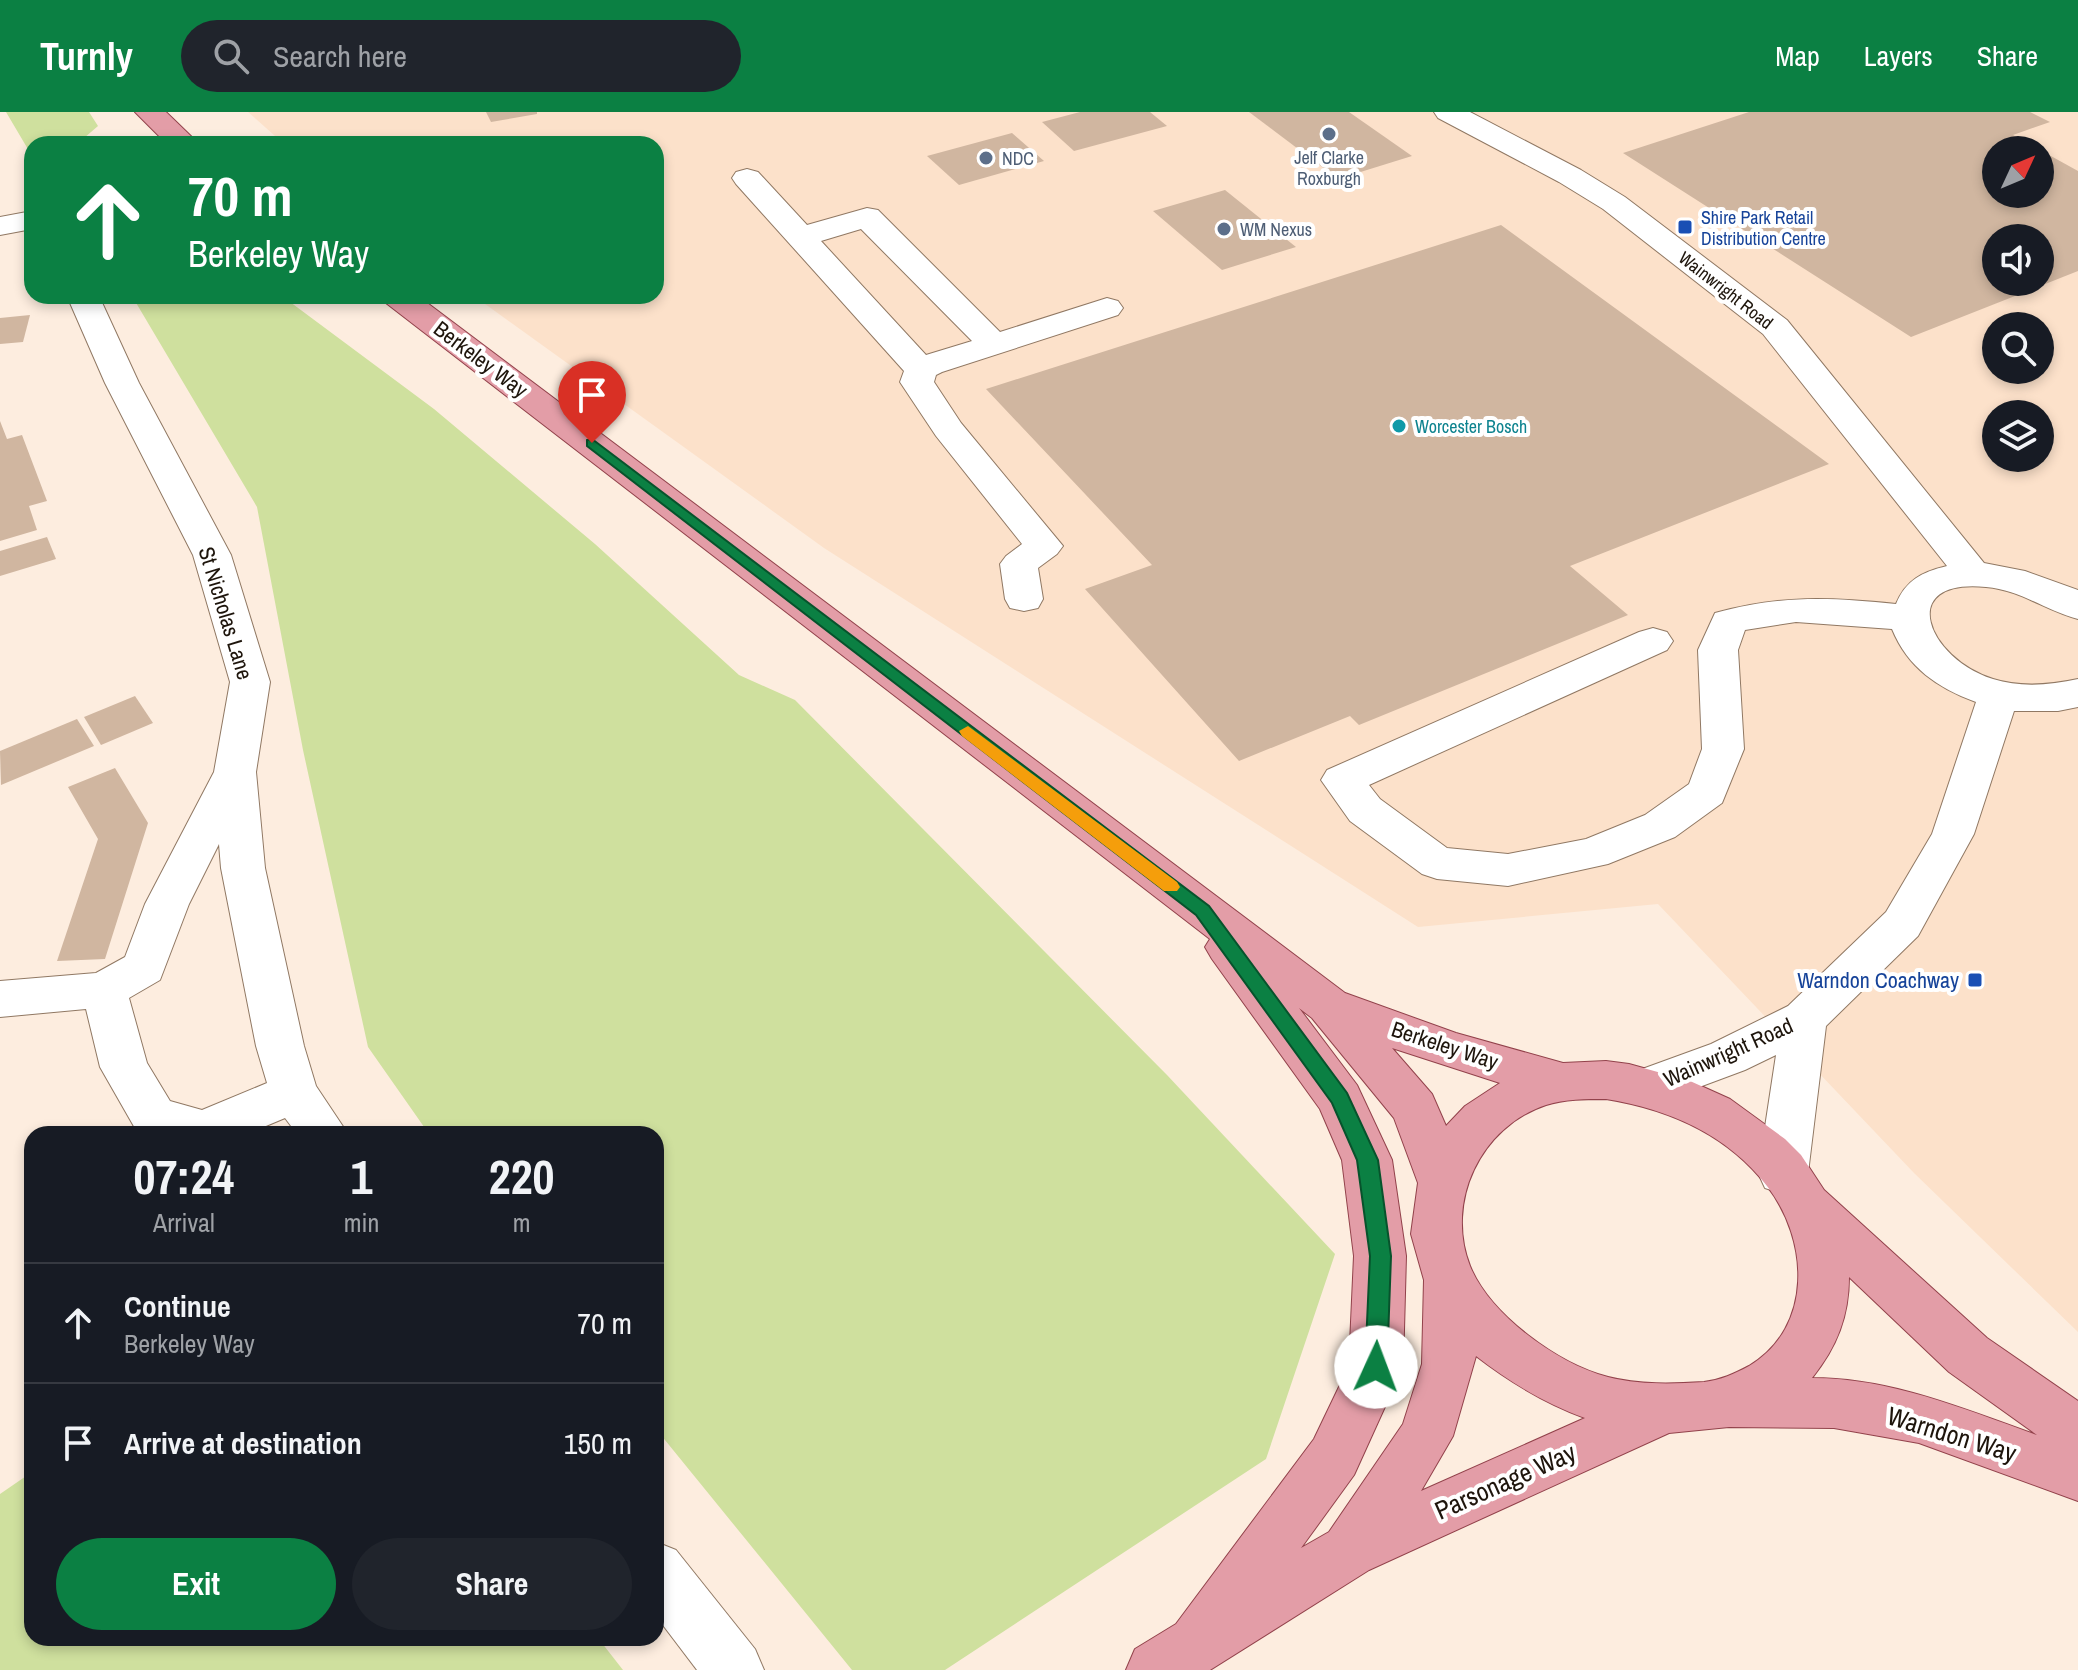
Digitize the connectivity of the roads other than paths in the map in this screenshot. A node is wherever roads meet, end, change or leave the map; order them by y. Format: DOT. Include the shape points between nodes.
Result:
graph roads {
  1 [pos="149,112"];
  2 [pos="1448,112"];
  3 [pos="175,136"];
  4 [pos="747,178"];
  5 [pos="800,237"];
  6 [pos="87,304"];
  7 [pos="407,304"];
  8 [pos="1107,308"];
  9 [pos="995,345"];
  10 [pos="921,370"];
  11 [pos="1973,574"];
  12 [pos="1024,599"];
  13 [pos="2078,607"];
  14 [pos="1909,618"];
  15 [pos="1653,641"];
  16 [pos="2078,693"];
  17 [pos="1999,694"];
  18 [pos="235,772"];
  19 [pos="1202,911"];
  20 [pos="104,990"];
  21 [pos="0,999"];
  22 [pos="1328,1005"];
  23 [pos="1804,1019"];
  24 [pos="1563,1082"];
  25 [pos="1651,1086"];
  26 [pos="294,1093"];
  27 [pos="156,1125"];
  28 [pos="216,1126"];
  29 [pos="318,1126"];
  30 [pos="1442,1180"];
  31 [pos="1794,1188"];
  32 [pos="1450,1279"];
  33 [pos="1728,1403"];
  34 [pos="1660,1411"];
  35 [pos="2078,1432"];
  36 [pos="2078,1475"];
  37 [pos="1349,1551"];
  38 [pos="664,1580"];
  39 [pos="1176,1658"];
  40 [pos="734,1670"];
  1 -- 3 [label="main road"];
  2 -- 11 [label="street, Wainwright Road" via="1614,203 1775,327"];
  4 -- 5 [label="street"];
  5 -- 9 [label="street" via="867,217"];
  5 -- 10 [label="street"];
  6 -- 18 [label="street, St Nicholas Lane" via="212,555 250,682"];
  7 -- 19 [label="main road, Berkeley Way"];
  8 -- 9 [label="street"];
  9 -- 10 [label="street"];
  10 -- 12 [label="street" via="917,382 948,429 1044,546 1019,564"];
  11 -- 13 [label="street" via="2035,584"];
  11 -- 14 [label="street" via="1928,586 1915,599"];
  14 -- 15 [label="street" via="1809,608 1729,622 1718,650 1723,749 1707,792 1660,826 1593,853 1508,870 1437,863 1365,810 1342,780"];
  14 -- 17 [label="street" via="1923,651 1943,668"];
  16 -- 17 [label="street" via="2031,700"];
  17 -- 23 [label="street, Wainwright Road" via="1953,834 1902,924"];
  18 -- 20 [label="street" via="167,904 144,968"];
  18 -- 26 [label="street, St Nicholas Lane" via="243,868"];
  19 -- 22 [label="main road, Berkeley Way"];
  19 -- 39 [label="main road" via="1340,1099 1367,1160 1380,1256 1376,1367 1334,1457"];
  20 -- 21 [label="street"];
  20 -- 27 [label="street" via="124,1067"];
  22 -- 24 [label="main road, Berkeley Way" via="1450,1050"];
  22 -- 30 [label="main road, Berkeley Way" via="1415,1108"];
  23 -- 25 [label="street, Wainwright Road" via="1728,1057"];
  23 -- 31 [label="street, Wainwright Road"];
  24 -- 25 [label="main road"];
  24 -- 30 [label="main road" via="1530,1091 1488,1113 1463,1139"];
  25 -- 31 [label="main road" via="1719,1115 1770,1155"];
  26 -- 28 [label="street"];
  26 -- 29 [label="street, St Nicholas Lane"];
  30 -- 32 [label="main road" via="1436,1233"];
  31 -- 33 [label="main road" via="1826,1262 1819,1321 1785,1371"];
  31 -- 35 [label="main road" via="1968,1355"];
  32 -- 34 [label="main road" via="1483,1329 1533,1371 1594,1400"];
  32 -- 37 [label="main road, Parsonage Way" via="1449,1364 1426,1436"];
  33 -- 34 [label="main road, Warndon Way"];
  33 -- 36 [label="main road, Warndon Way" via="1834,1403 1919,1418"];
  34 -- 37 [label="main road, Parsonage Way"];
  37 -- 39 [label="main road, Parsonage Way"];
  38 -- 40 [label="street"];
}
